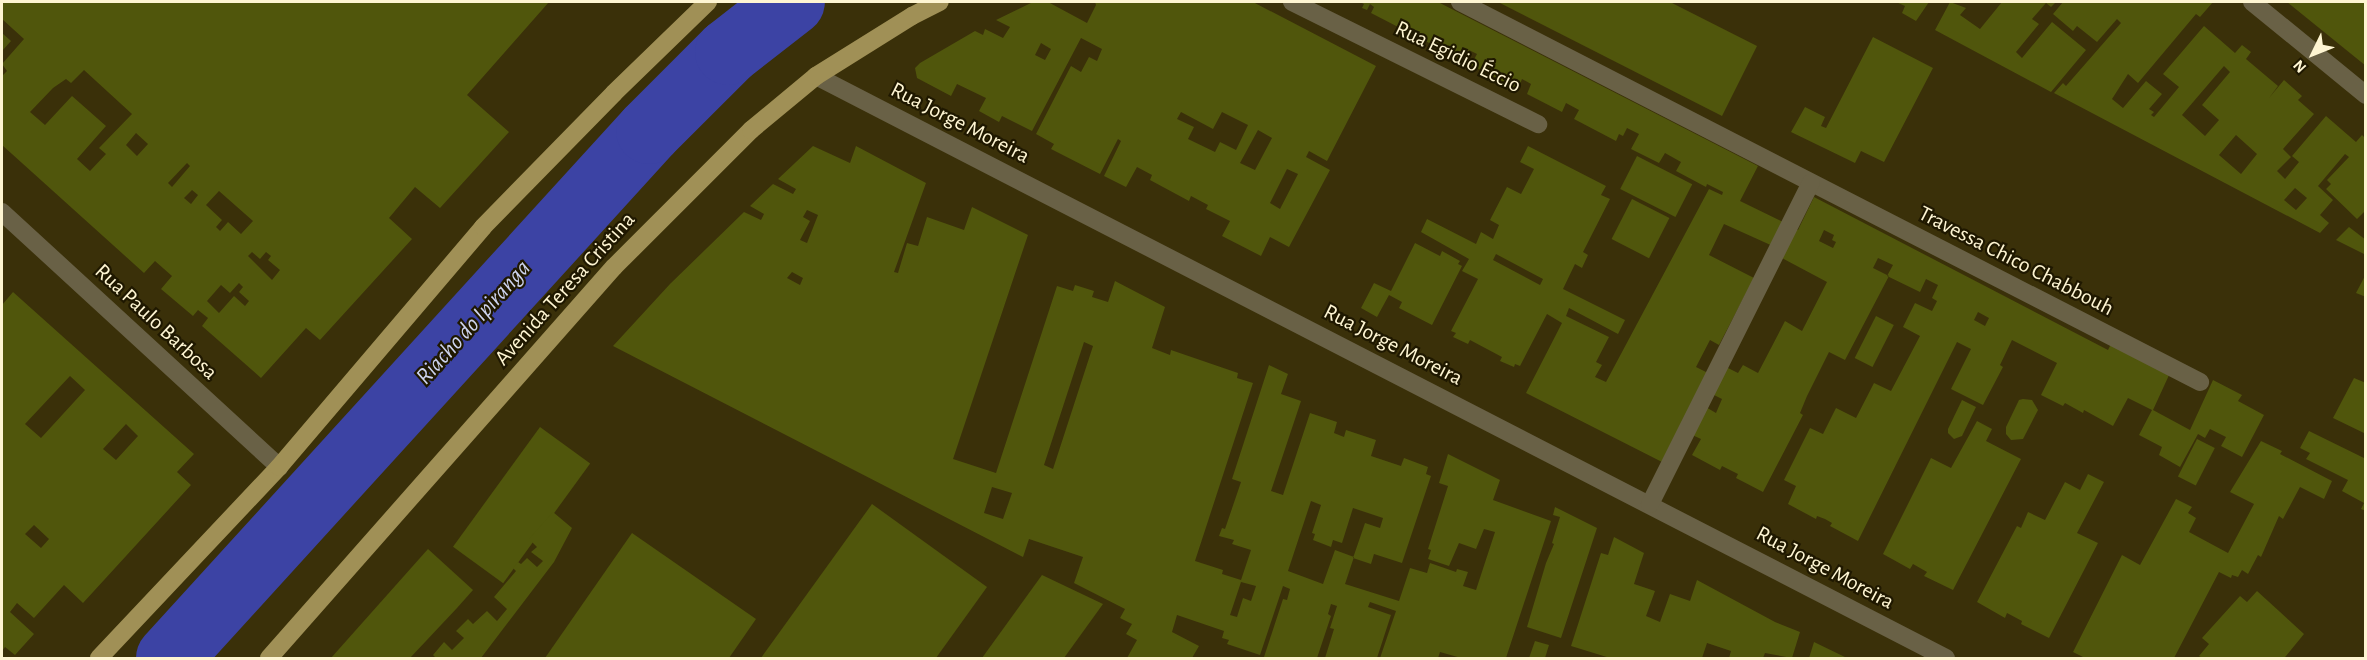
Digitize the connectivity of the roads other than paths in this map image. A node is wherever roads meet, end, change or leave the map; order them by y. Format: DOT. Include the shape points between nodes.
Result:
graph roads {
  1 [pos="708,2"];
  2 [pos="940,2"];
  3 [pos="1292,2"];
  4 [pos="1460,2"];
  5 [pos="2252,2"];
  6 [pos="816,76"];
  7 [pos="2366,95"];
  8 [pos="1538,124"];
  9 [pos="1811,183"];
  10 [pos="2,212"];
  11 [pos="2200,382"];
  12 [pos="279,466"];
  13 [pos="1650,504"];
  14 [pos="99,658"];
  15 [pos="269,658"];
  16 [pos="1946,658"];
  1 -- 12 [label="main road" via="483,227"];
  2 -- 6 [label="main road, Avenida Teresa Cristina"];
  3 -- 8 [label="street, Rua Egidio Éccio"];
  4 -- 9 [label="street, Travessa Chico Chabbouh"];
  5 -- 7 [label="street"];
  6 -- 13 [label="street, Rua Jorge Moreira"];
  6 -- 15 [label="main road, Avenida Teresa Cristina" via="751,130 614,267"];
  9 -- 11 [label="street, Travessa Chico Chabbouh"];
  9 -- 13 [label="street"];
  10 -- 12 [label="street, Rua Paulo Barbosa"];
  12 -- 14 [label="main road"];
  13 -- 16 [label="street, Rua Jorge Moreira"];
}
